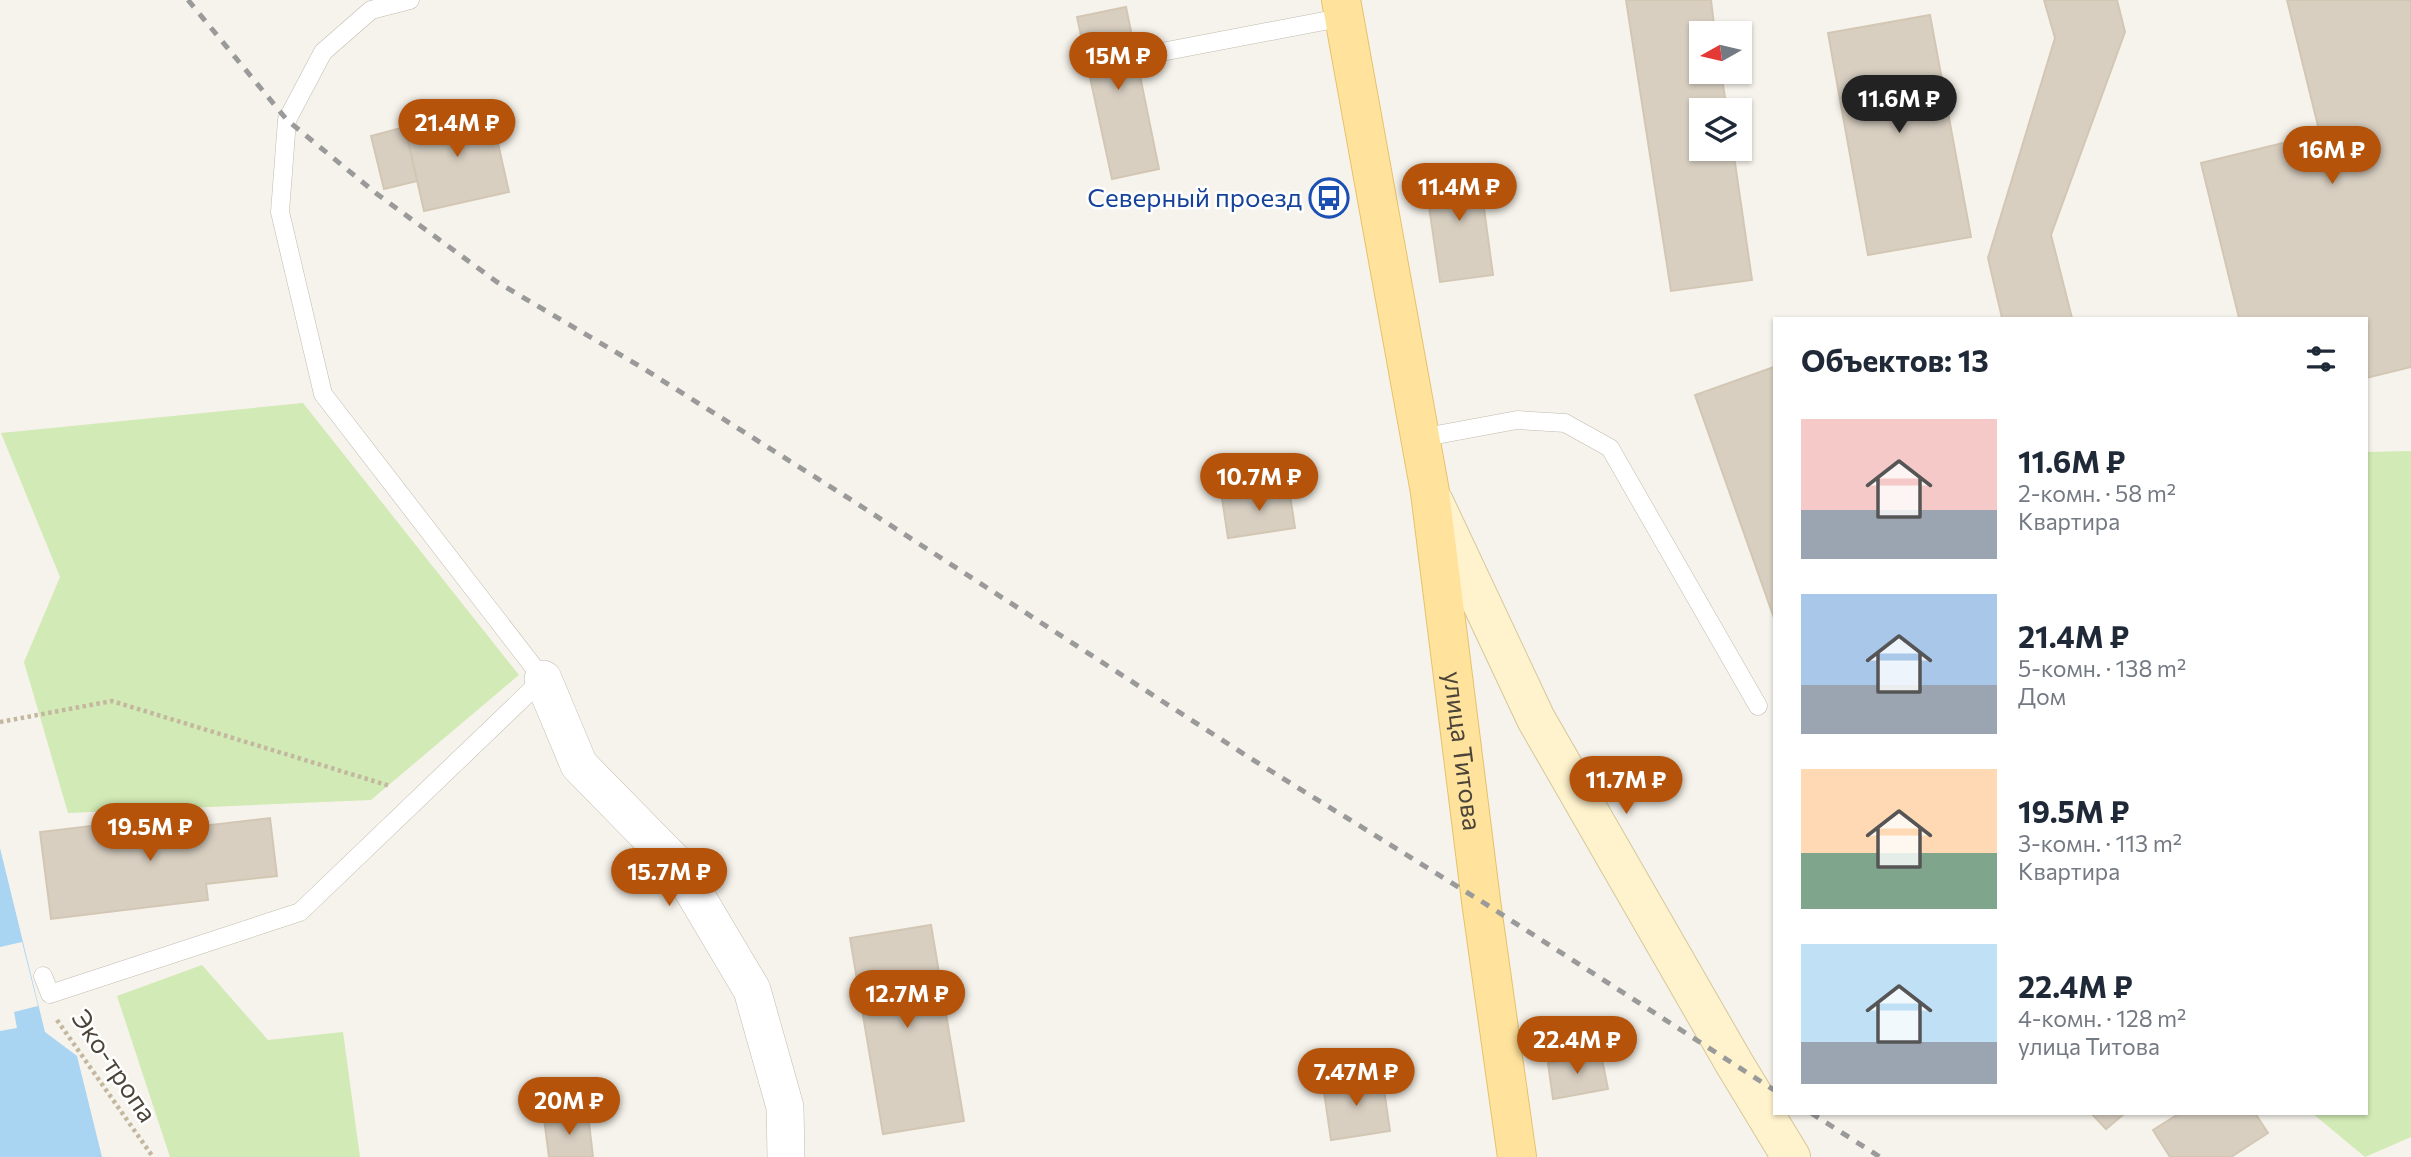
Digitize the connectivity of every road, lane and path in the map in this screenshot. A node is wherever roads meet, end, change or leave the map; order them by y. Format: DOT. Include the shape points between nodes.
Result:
graph roads {
  1 [pos="410,0"];
  2 [pos="1343,8"];
  3 [pos="1146,55"];
  4 [pos="1420,438"];
  5 [pos="1430,492"];
  6 [pos="543,680"];
  7 [pos="1758,706"];
  8 [pos="0,722"];
  9 [pos="421,796"];
  10 [pos="43,976"];
  11 [pos="50,994"];
  12 [pos="153,1157"];
  13 [pos="786,1157"];
  14 [pos="1517,1157"];
  15 [pos="1791,1157"];
  1 -- 6 [label="lane" via="371,10 323,52 287,120 280,212 323,394"];
  2 -- 3 [label="lane"];
  2 -- 4 [label="main road, улица Титова"];
  4 -- 5 [label="main road, улица Титова"];
  4 -- 7 [label="lane" via="1517,420 1565,423 1610,448"];
  5 -- 14 [label="main road, улица Титова"];
  5 -- 15 [label="street" via="1536,719"];
  6 -- 9 [label="lane"];
  6 -- 13 [label="street" via="579,765 679,867 752,990 785,1107"];
  8 -- 9 [label="path" via="112,701"];
  9 -- 11 [label="lane" via="300,912"];
  10 -- 11 [label="lane"];
  11 -- 12 [label="path, Эко-тропа" via="58,1022"];
}
